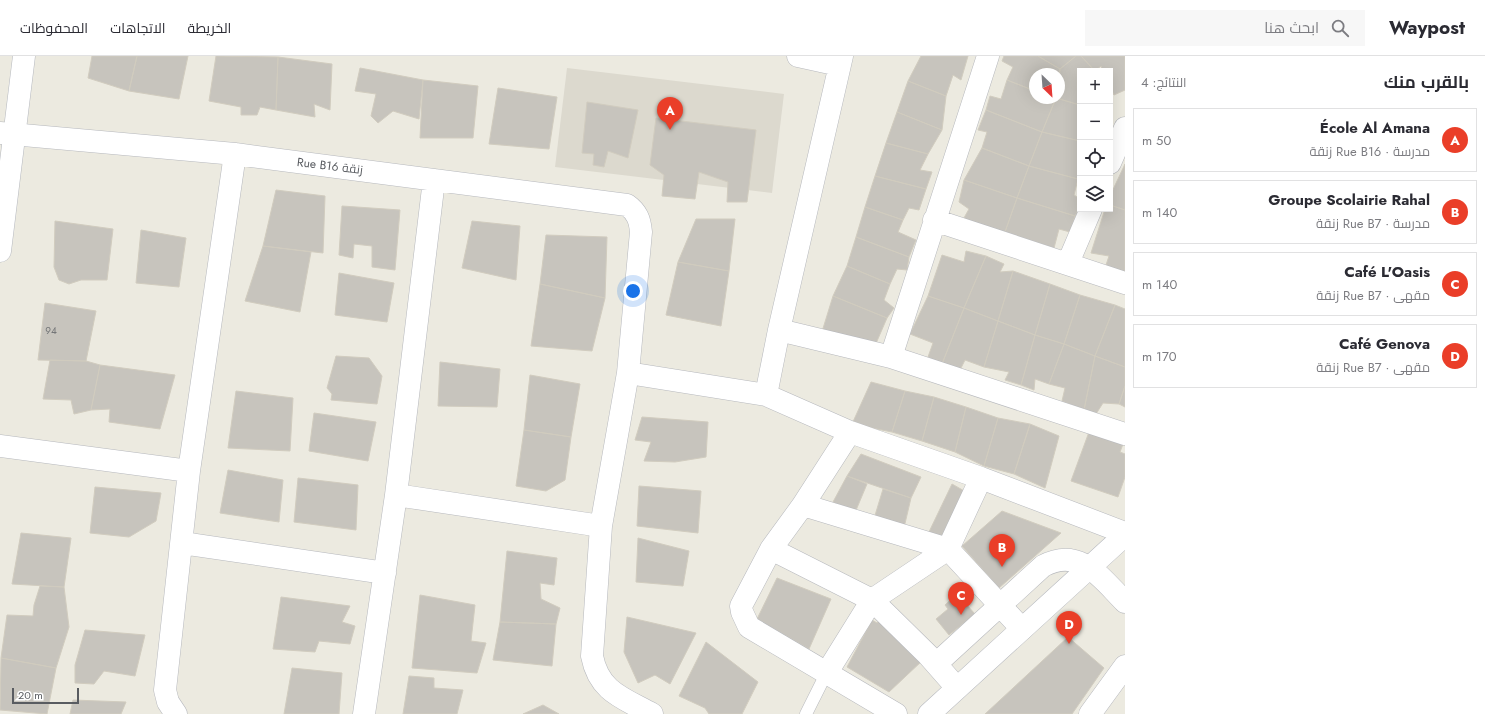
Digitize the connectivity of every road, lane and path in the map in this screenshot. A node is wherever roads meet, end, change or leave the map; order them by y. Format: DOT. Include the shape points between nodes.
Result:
graph roads {
  1 [pos="24,56"];
  2 [pos="798,56"];
  3 [pos="988,56"];
  4 [pos="841,60"];
  5 [pos="1125,128"];
  6 [pos="8,134"];
  7 [pos="235,154"];
  8 [pos="1113,157"];
  9 [pos="434,180"];
  10 [pos="1090,212"];
  11 [pos="934,220"];
  12 [pos="0,251"];
  13 [pos="1068,263"];
  14 [pos="1125,283"];
  15 [pos="779,330"];
  16 [pos="891,357"];
  17 [pos="628,373"];
  18 [pos="766,395"];
  19 [pos="850,432"];
  20 [pos="1125,434"];
  21 [pos="0,446"];
  22 [pos="189,471"];
  23 [pos="981,478"];
  24 [pos="396,495"];
  25 [pos="804,505"];
  26 [pos="601,526"];
  27 [pos="1125,534"];
  28 [pos="182,543"];
  29 [pos="771,549"];
  30 [pos="948,549"];
  31 [pos="1090,566"];
  32 [pos="385,573"];
  33 [pos="872,600"];
  34 [pos="1125,602"];
  35 [pos="1000,604"];
  36 [pos="1022,629"];
  37 [pos="936,664"];
  38 [pos="1125,666"];
  39 [pos="826,674"];
  40 [pos="957,688"];
  41 [pos="176,714"];
  42 [pos="364,714"];
  43 [pos="652,714"];
  44 [pos="806,714"];
  45 [pos="896,714"];
  46 [pos="928,714"];
  47 [pos="1090,714"];
  1 -- 6 [label="street"];
  2 -- 4 [label="street"];
  3 -- 11 [label="street"];
  4 -- 15 [label="street"];
  5 -- 8 [label="street"];
  6 -- 7 [label="street, Rue B16 زنقة"];
  6 -- 12 [label="street"];
  7 -- 9 [label="street, Rue B16 زنقة"];
  7 -- 22 [label="street"];
  9 -- 17 [label="street, Rue B16 زنقة" via="627,205 635,210 641,232"];
  9 -- 24 [label="street"];
  10 -- 13 [label="street"];
  11 -- 13 [label="street"];
  11 -- 16 [label="street"];
  13 -- 14 [label="street"];
  15 -- 16 [label="street"];
  15 -- 18 [label="street"];
  16 -- 20 [label="street"];
  17 -- 18 [label="street"];
  17 -- 26 [label="street, Rue B16 زنقة"];
  18 -- 19 [label="street"];
  19 -- 23 [label="street"];
  19 -- 25 [label="street"];
  21 -- 22 [label="street"];
  22 -- 28 [label="street"];
  23 -- 27 [label="street"];
  23 -- 30 [label="street"];
  24 -- 26 [label="street"];
  24 -- 32 [label="street"];
  25 -- 29 [label="street"];
  25 -- 30 [label="street"];
  26 -- 43 [label="street, Rue B16 زنقة" via="592,656 595,670 600,681 611,691"];
  27 -- 31 [label="street"];
  28 -- 32 [label="street"];
  28 -- 41 [label="street" via="165,690 168,702"];
  29 -- 33 [label="street"];
  29 -- 39 [label="street" via="741,606 745,620 749,628"];
  30 -- 33 [label="street"];
  30 -- 35 [label="street"];
  31 -- 34 [label="street"];
  31 -- 35 [label="street" via="1068,559 1052,561"];
  31 -- 36 [label="street"];
  32 -- 42 [label="street"];
  33 -- 37 [label="street"];
  33 -- 39 [label="street"];
  35 -- 36 [label="street"];
  35 -- 37 [label="street"];
  36 -- 40 [label="street"];
  37 -- 40 [label="street"];
  38 -- 47 [label="street"];
  39 -- 44 [label="lane"];
  39 -- 45 [label="street"];
  40 -- 46 [label="street"];
}
